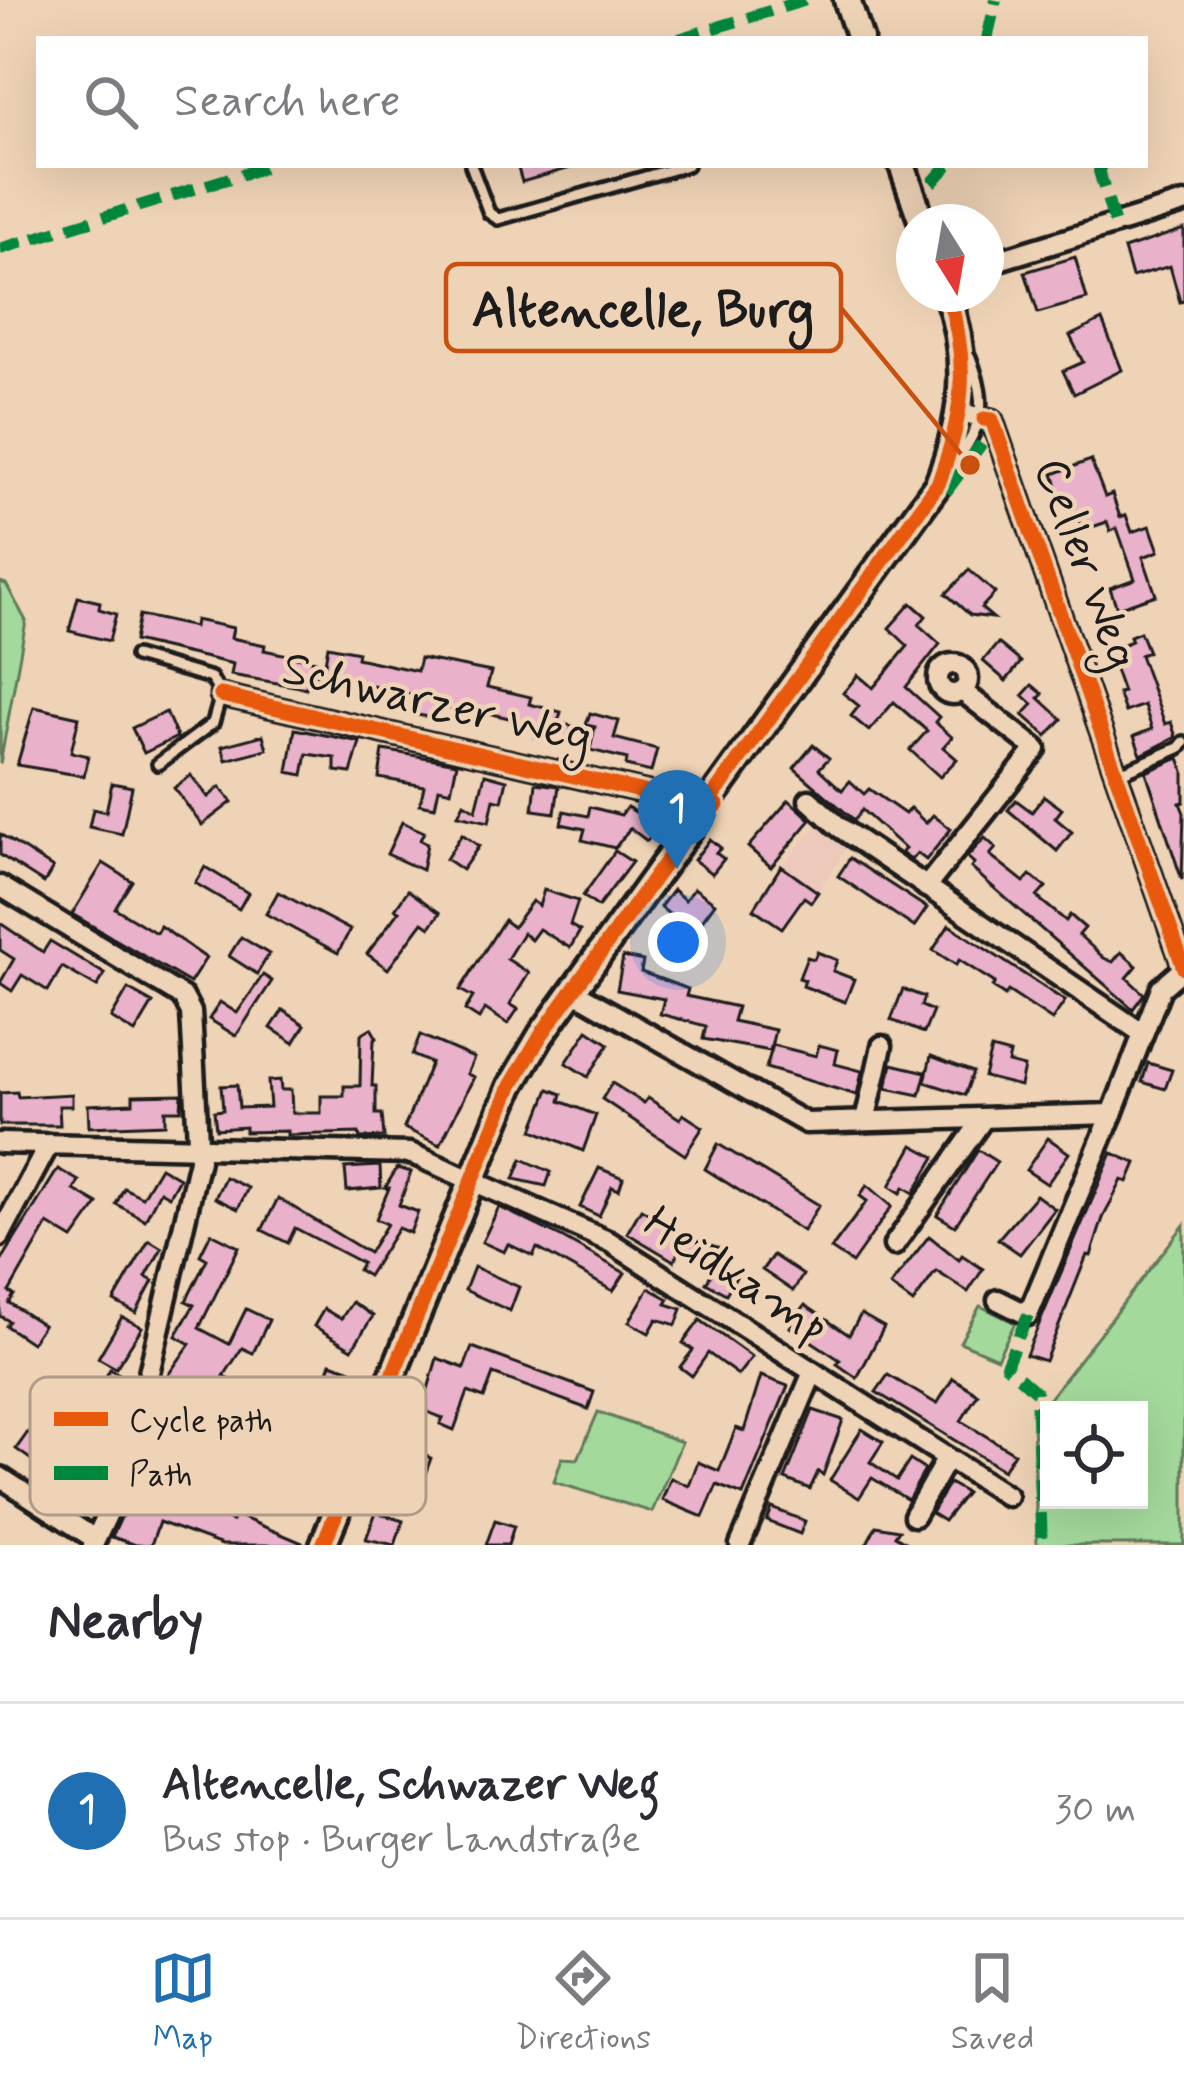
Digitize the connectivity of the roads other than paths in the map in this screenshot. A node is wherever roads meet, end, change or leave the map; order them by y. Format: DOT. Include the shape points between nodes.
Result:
graph roads {
  1 [pos="847,0"];
  2 [pos="859,36"];
  3 [pos="472,168"];
  4 [pos="903,168"];
  5 [pos="658,169"];
  6 [pos="1184,203"];
  7 [pos="916,204"];
  8 [pos="1004,258"];
  9 [pos="954,312"];
  10 [pos="971,415"];
  11 [pos="135,656"];
  12 [pos="962,691"];
  13 [pos="221,695"];
  14 [pos="1184,742"];
  15 [pos="158,764"];
  16 [pos="1118,774"];
  17 [pos="809,800"];
  18 [pos="705,806"];
  19 [pos="0,886"];
  20 [pos="926,887"];
  21 [pos="1184,968"];
  22 [pos="573,991"];
  23 [pos="1142,1033"];
  24 [pos="882,1046"];
  25 [pos="1112,1114"];
  26 [pos="982,1119"];
  27 [pos="865,1120"];
  28 [pos="0,1143"];
  29 [pos="50,1144"];
  30 [pos="198,1148"];
  31 [pos="473,1179"];
  32 [pos="0,1236"];
  33 [pos="894,1244"];
  34 [pos="998,1300"];
  35 [pos="813,1372"];
  36 [pos="148,1377"];
  37 [pos="392,1377"];
  38 [pos="947,1458"];
  39 [pos="0,1477"];
  40 [pos="1007,1496"];
  41 [pos="30,1498"];
  42 [pos="55,1515"];
  43 [pos="335,1515"];
  44 [pos="914,1516"];
  45 [pos="94,1542"];
  46 [pos="323,1545"];
  47 [pos="740,1545"];
  1 -- 2 [label="street"];
  3 -- 5 [label="lane" via="498,219"];
  4 -- 7 [label="street"];
  6 -- 8 [label="street"];
  9 -- 10 [label="street"];
  10 -- 16 [label="street, Celler Weg" via="992,421"];
  10 -- 18 [label="street" via="938,484"];
  11 -- 13 [label="lane" via="211,678"];
  12 -- 20 [label="street" via="1036,749"];
  13 -- 15 [label="lane" via="213,723"];
  13 -- 18 [label="street, Schwarzer Weg"];
  14 -- 16 [label="lane"];
  16 -- 21 [label="street, Celler Weg"];
  17 -- 20 [label="street"];
  18 -- 22 [label="street"];
  19 -- 30 [label="street" via="183,997"];
  20 -- 23 [label="street"];
  21 -- 23 [label="street" via="1161,988"];
  22 -- 27 [label="street" via="806,1123"];
  22 -- 31 [label="street" via="511,1086"];
  23 -- 25 [label="street"];
  24 -- 27 [label="street"];
  25 -- 26 [label="street"];
  25 -- 34 [label="street" via="1028,1315"];
  26 -- 27 [label="street"];
  26 -- 33 [label="street"];
  28 -- 29 [label="street, Heidkamp"];
  29 -- 30 [label="street, Heidkamp"];
  29 -- 32 [label="street"];
  30 -- 31 [label="street, Heidkamp" via="410,1153"];
  30 -- 36 [label="street"];
  31 -- 35 [label="street, Heidkamp" via="610,1242"];
  31 -- 37 [label="street"];
  35 -- 38 [label="street, Heidkamp"];
  35 -- 47 [label="street"];
  38 -- 40 [label="street, Heidkamp"];
  38 -- 44 [label="street"];
  39 -- 41 [label="street"];
  42 -- 45 [label="street"];
  43 -- 46 [label="street"];
}
